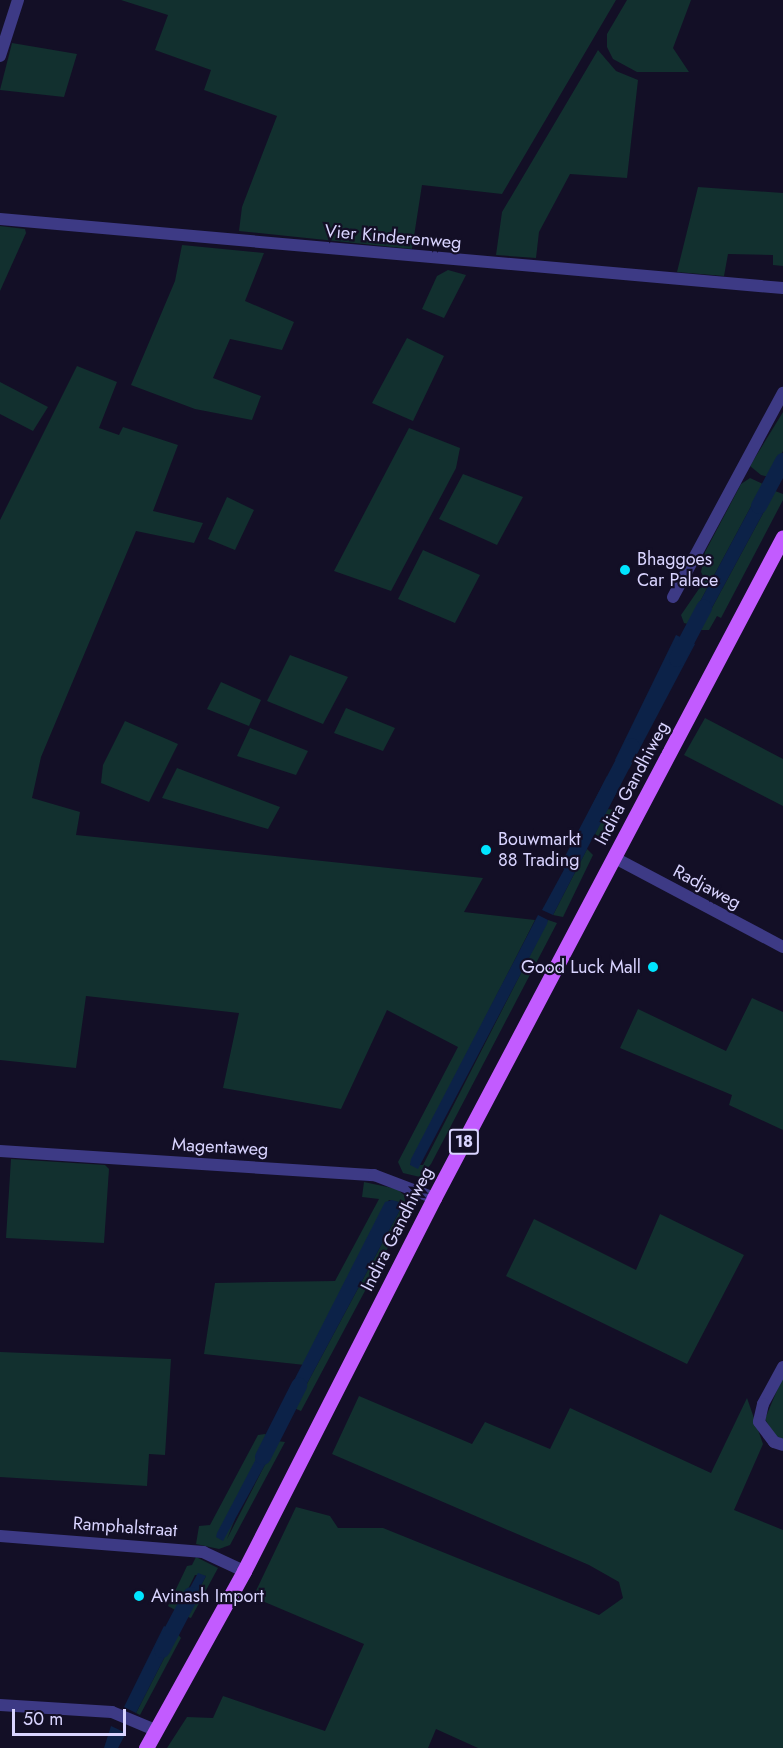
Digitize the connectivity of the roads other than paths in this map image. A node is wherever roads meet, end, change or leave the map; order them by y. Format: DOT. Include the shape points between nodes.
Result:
graph roads {
  1 [pos="18,0"];
  2 [pos="0,56"];
  3 [pos="0,219"];
  4 [pos="783,288"];
  5 [pos="783,393"];
  6 [pos="783,537"];
  7 [pos="673,597"];
  8 [pos="615,858"];
  9 [pos="783,947"];
  10 [pos="0,1151"];
  11 [pos="434,1198"];
  12 [pos="783,1366"];
  13 [pos="783,1445"];
  14 [pos="0,1536"];
  15 [pos="244,1571"];
  16 [pos="0,1705"];
  17 [pos="155,1730"];
  18 [pos="146,1748"];
  1 -- 2 [label="street"];
  3 -- 4 [label="street, Vier Kinderenweg"];
  5 -- 7 [label="street"];
  6 -- 8 [label="main road, Indira Gandhiweg / 18"];
  8 -- 9 [label="street, Radjaweg"];
  8 -- 11 [label="main road, Indira Gandhiweg / 18"];
  10 -- 11 [label="street, Magentaweg" via="374,1175"];
  11 -- 15 [label="main road, Indira Gandhiweg / 18"];
  12 -- 13 [label="street" via="763,1404 759,1422 774,1442"];
  14 -- 15 [label="street, Ramphalstraat" via="203,1552"];
  15 -- 17 [label="main road, Indira Gandhiweg / 18"];
  16 -- 17 [label="street" via="112,1712"];
  17 -- 18 [label="main road, Indira Gandhiweg / 18"];
}
